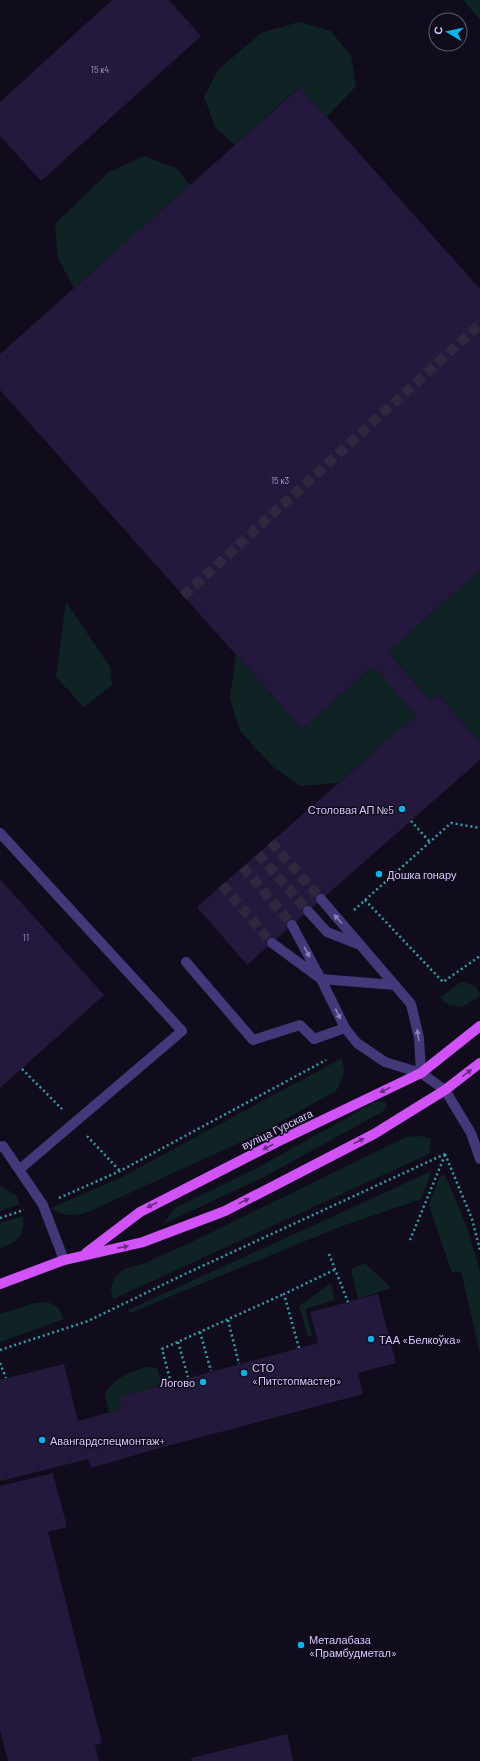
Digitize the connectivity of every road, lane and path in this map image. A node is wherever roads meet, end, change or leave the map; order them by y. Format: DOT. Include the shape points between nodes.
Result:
graph roads {
  1 [pos="411,821"];
  2 [pos="480,828"];
  3 [pos="0,833"];
  4 [pos="430,842"];
  5 [pos="321,899"];
  6 [pos="365,900"];
  7 [pos="308,911"];
  8 [pos="341,922"];
  9 [pos="292,925"];
  10 [pos="272,943"];
  11 [pos="360,944"];
  12 [pos="480,956"];
  13 [pos="186,962"];
  14 [pos="321,979"];
  15 [pos="395,984"];
  16 [pos="480,1026"];
  17 [pos="345,1028"];
  18 [pos="326,1060"];
  19 [pos="480,1063"];
  20 [pos="421,1073"];
  21 [pos="444,1090"];
  22 [pos="1,1144"];
  23 [pos="445,1154"];
  24 [pos="480,1159"];
  25 [pos="20,1169"];
  26 [pos="43,1205"];
  27 [pos="0,1218"];
  28 [pos="410,1240"];
  29 [pos="480,1250"];
  30 [pos="84,1254"];
  31 [pos="329,1254"];
  32 [pos="64,1260"];
  33 [pos="336,1269"];
  34 [pos="0,1284"];
  35 [pos="284,1294"];
  36 [pos="348,1302"];
  37 [pos="228,1320"];
  38 [pos="200,1332"];
  39 [pos="178,1342"];
  40 [pos="299,1348"];
  41 [pos="0,1350"];
  42 [pos="0,1363"];
  43 [pos="239,1364"];
  44 [pos="211,1371"];
  45 [pos="188,1377"];
  46 [pos="6,1378"];
  47 [pos="171,1383"];
  1 -- 4 [label="path"];
  2 -- 4 [label="path" via="451,823"];
  3 -- 25 [label="street" via="182,1031"];
  4 -- 6 [label="path"];
  8 -- 5 [label="street, one-way"];
  6 -- 8 [label="path"];
  6 -- 12 [label="path" via="443,982"];
  7 -- 11 [label="street" via="327,932"];
  8 -- 11 [label="street"];
  9 -- 14 [label="street, one-way"];
  10 -- 14 [label="street"];
  11 -- 15 [label="street"];
  13 -- 17 [label="street" via="253,1040 300,1025 314,1039"];
  14 -- 15 [label="street"];
  14 -- 17 [label="street, one-way"];
  20 -- 15 [label="street, one-way" via="420,1038 411,1004"];
  16 -- 20 [label="main road, вуліца Гурскага"];
  17 -- 20 [label="street" via="357,1042 385,1062"];
  18 -- 26 [label="path" via="120,1171"];
  21 -- 19 [label="main road, вуліца Гурскага, one-way"];
  20 -- 21 [label="street"];
  20 -- 30 [label="main road, вуліца Гурскага, one-way" via="277,1142 140,1212"];
  21 -- 24 [label="street" via="471,1133"];
  30 -- 21 [label="main road, вуліца Гурскага, one-way" via="143,1242 225,1210 374,1134"];
  22 -- 25 [label="street"];
  23 -- 28 [label="path"];
  23 -- 29 [label="path" via="472,1219"];
  23 -- 41 [label="path" via="88,1321"];
  25 -- 26 [label="street"];
  26 -- 27 [label="path"];
  26 -- 32 [label="street"];
  30 -- 32 [label="main road, вуліца Гурскага"];
  31 -- 33 [label="path"];
  32 -- 34 [label="main road, вуліца Гурскага"];
  33 -- 35 [label="path"];
  33 -- 36 [label="path"];
  35 -- 37 [label="path"];
  35 -- 40 [label="path"];
  37 -- 38 [label="path"];
  37 -- 43 [label="path"];
  38 -- 39 [label="path"];
  38 -- 44 [label="path"];
  39 -- 45 [label="path"];
  39 -- 47 [label="path" via="162,1349"];
  42 -- 46 [label="path"];
}
